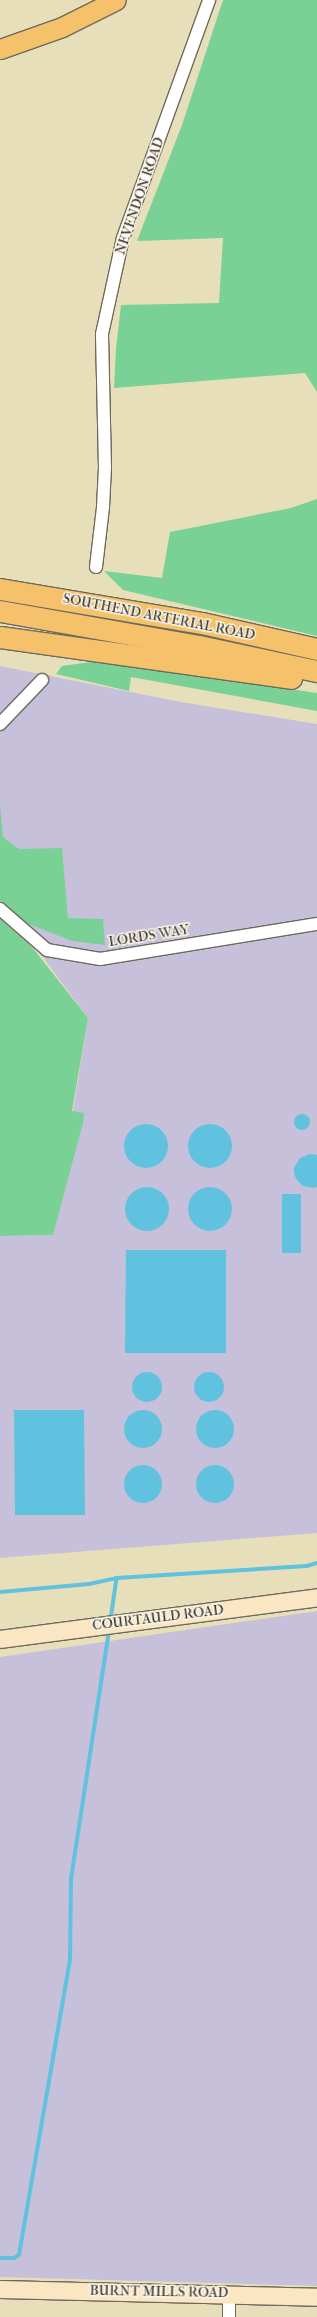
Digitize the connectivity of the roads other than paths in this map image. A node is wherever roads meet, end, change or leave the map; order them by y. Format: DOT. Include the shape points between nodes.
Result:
graph roads {
  1 [pos="116,0"];
  2 [pos="209,0"];
  3 [pos="0,50"];
  4 [pos="96,566"];
  5 [pos="0,574"];
  6 [pos="0,589"];
  7 [pos="0,611"];
  8 [pos="202,623"];
  9 [pos="0,638"];
  10 [pos="317,649"];
  11 [pos="317,671"];
  12 [pos="42,680"];
  13 [pos="317,682"];
  14 [pos="0,724"];
  15 [pos="0,909"];
  16 [pos="317,924"];
  17 [pos="317,1597"];
  18 [pos="0,1639"];
  19 [pos="0,2289"];
  20 [pos="229,2294"];
  21 [pos="317,2297"];
  22 [pos="229,2317"];
  1 -- 3 [label="main road" via="62,27"];
  2 -- 4 [label="street, NEVENDON ROAD" via="123,238 102,334 105,467"];
  5 -- 8 [label="highway" via="56,585"];
  6 -- 8 [label="highway, SOUTHEND ARTERIAL ROAD"];
  7 -- 11 [label="highway, SOUTHEND ARTERIAL ROAD" via="199,646"];
  8 -- 10 [label="highway, SOUTHEND ARTERIAL ROAD"];
  9 -- 13 [label="highway"];
  12 -- 14 [label="street"];
  15 -- 16 [label="street, LORDS WAY" via="47,950 100,959"];
  17 -- 18 [label="street, COURTAULD ROAD"];
  19 -- 20 [label="street, BURNT MILLS ROAD"];
  20 -- 21 [label="street, BURNT MILLS ROAD"];
  20 -- 22 [label="street"];
}
